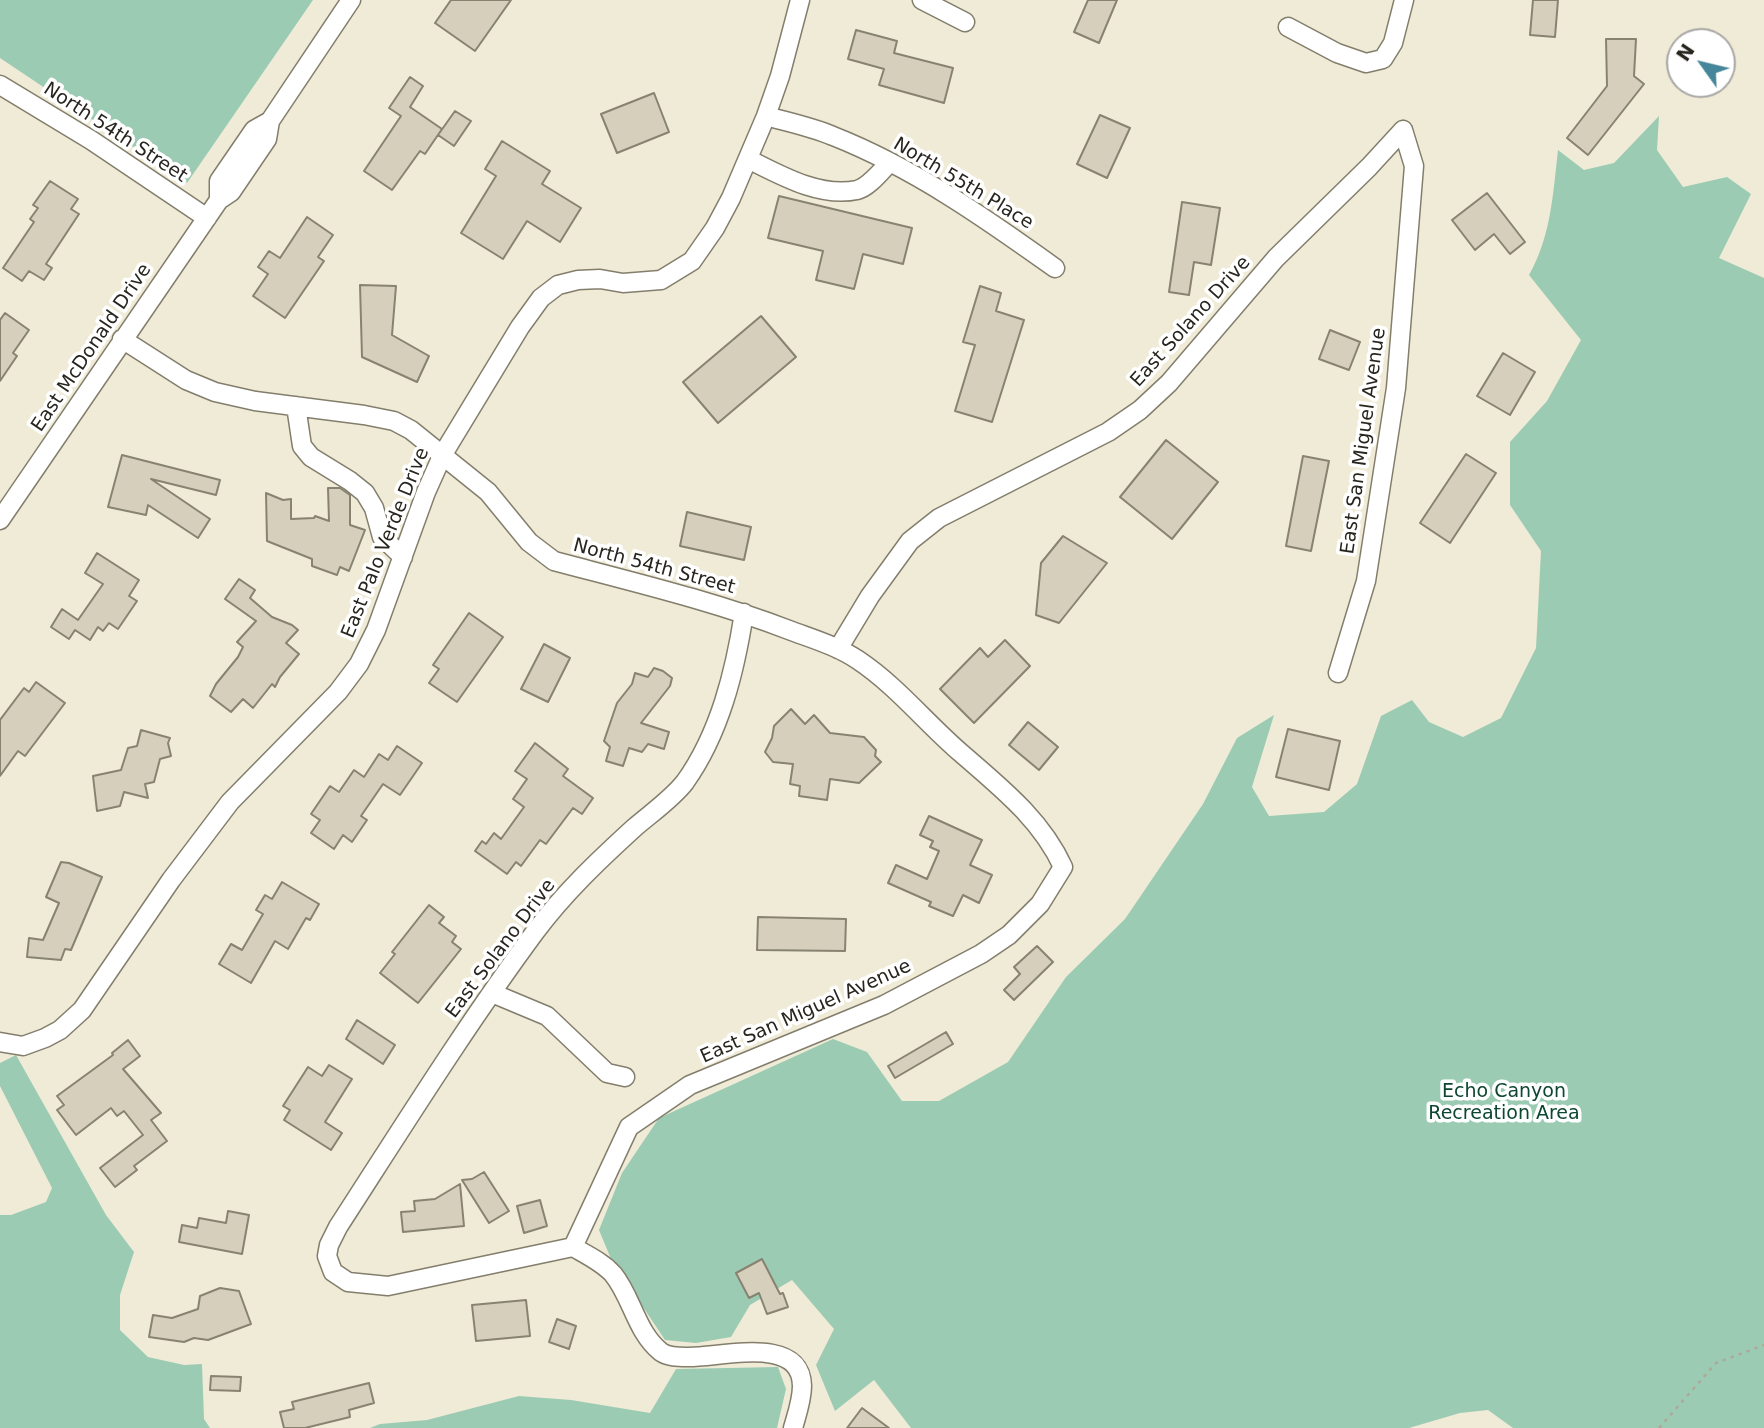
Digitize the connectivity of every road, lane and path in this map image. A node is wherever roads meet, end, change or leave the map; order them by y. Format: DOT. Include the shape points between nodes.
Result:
graph roads {
  1 [pos="351,0"];
  2 [pos="800,0"];
  3 [pos="922,0"];
  4 [pos="1404,0"];
  5 [pos="965,22"];
  6 [pos="1288,27"];
  7 [pos="0,85"];
  8 [pos="766,116"];
  9 [pos="1403,130"];
  10 [pos="748,159"];
  11 [pos="890,162"];
  12 [pos="207,218"];
  13 [pos="1055,268"];
  14 [pos="122,339"];
  15 [pos="296,406"];
  16 [pos="443,454"];
  17 [pos="0,520"];
  18 [pos="403,557"];
  19 [pos="744,613"];
  20 [pos="838,649"];
  21 [pos="1338,673"];
  22 [pos="1063,867"];
  23 [pos="492,993"];
  24 [pos="5,1044"];
  25 [pos="625,1077"];
  26 [pos="573,1247"];
  27 [pos="1764,1345"];
  28 [pos="793,1428"];
  29 [pos="1659,1428"];
  1 -- 12 [label="street, East McDonald Drive" via="270,121 254,131 219,181 219,200"];
  2 -- 8 [label="street, East Palo Verde Drive"];
  3 -- 5 [label="street"];
  4 -- 6 [label="street" via="1393,43 1383,59 1366,63"];
  7 -- 12 [label="street, North 54th Street"];
  8 -- 10 [label="street, East Palo Verde Drive"];
  8 -- 11 [label="street, North 55th Place" via="832,135"];
  9 -- 20 [label="street, East Solano Drive" via="1276,258 1169,383 1140,410 1108,432 939,518 910,541"];
  9 -- 21 [label="street, East San Miguel Avenue" via="1414,166 1396,388 1366,581"];
  10 -- 11 [label="street" via="822,190 858,190"];
  10 -- 16 [label="street, East Palo Verde Drive" via="715,228 692,261 661,280 578,280 558,285 541,298"];
  11 -- 13 [label="street, North 55th Place" via="976,212"];
  12 -- 14 [label="street, East McDonald Drive"];
  14 -- 15 [label="street, North 54th Street" via="186,380 215,392"];
  14 -- 17 [label="street, East McDonald Drive"];
  15 -- 16 [label="street, North 54th Street" via="394,421"];
  15 -- 18 [label="street" via="302,446 365,493 382,537"];
  16 -- 18 [label="street, East Palo Verde Drive"];
  16 -- 19 [label="street, North 54th Street" via="488,492 529,542 554,561"];
  18 -- 24 [label="street, East Palo Verde Drive" via="359,664 338,692 230,802 82,1010 45,1038 23,1046"];
  19 -- 20 [label="street, North 54th Street"];
  19 -- 23 [label="street, East Solano Drive" via="726,696 704,752 683,784 587,871"];
  20 -- 22 [label="street, North 54th Street" via="890,685 1019,804 1053,845"];
  22 -- 26 [label="street, East San Miguel Avenue" via="1040,904 1009,935 981,954 884,1005 690,1085 629,1126"];
  23 -- 25 [label="street" via="547,1016 607,1073"];
  23 -- 26 [label="street, East Solano Drive" via="329,1245 327,1256 333,1272 348,1282 388,1286"];
  26 -- 28 [label="street" via="614,1275 642,1329 666,1354 695,1357 772,1352 791,1359 802,1384"];
  27 -- 29 [label="path" via="1716,1363"];
}
